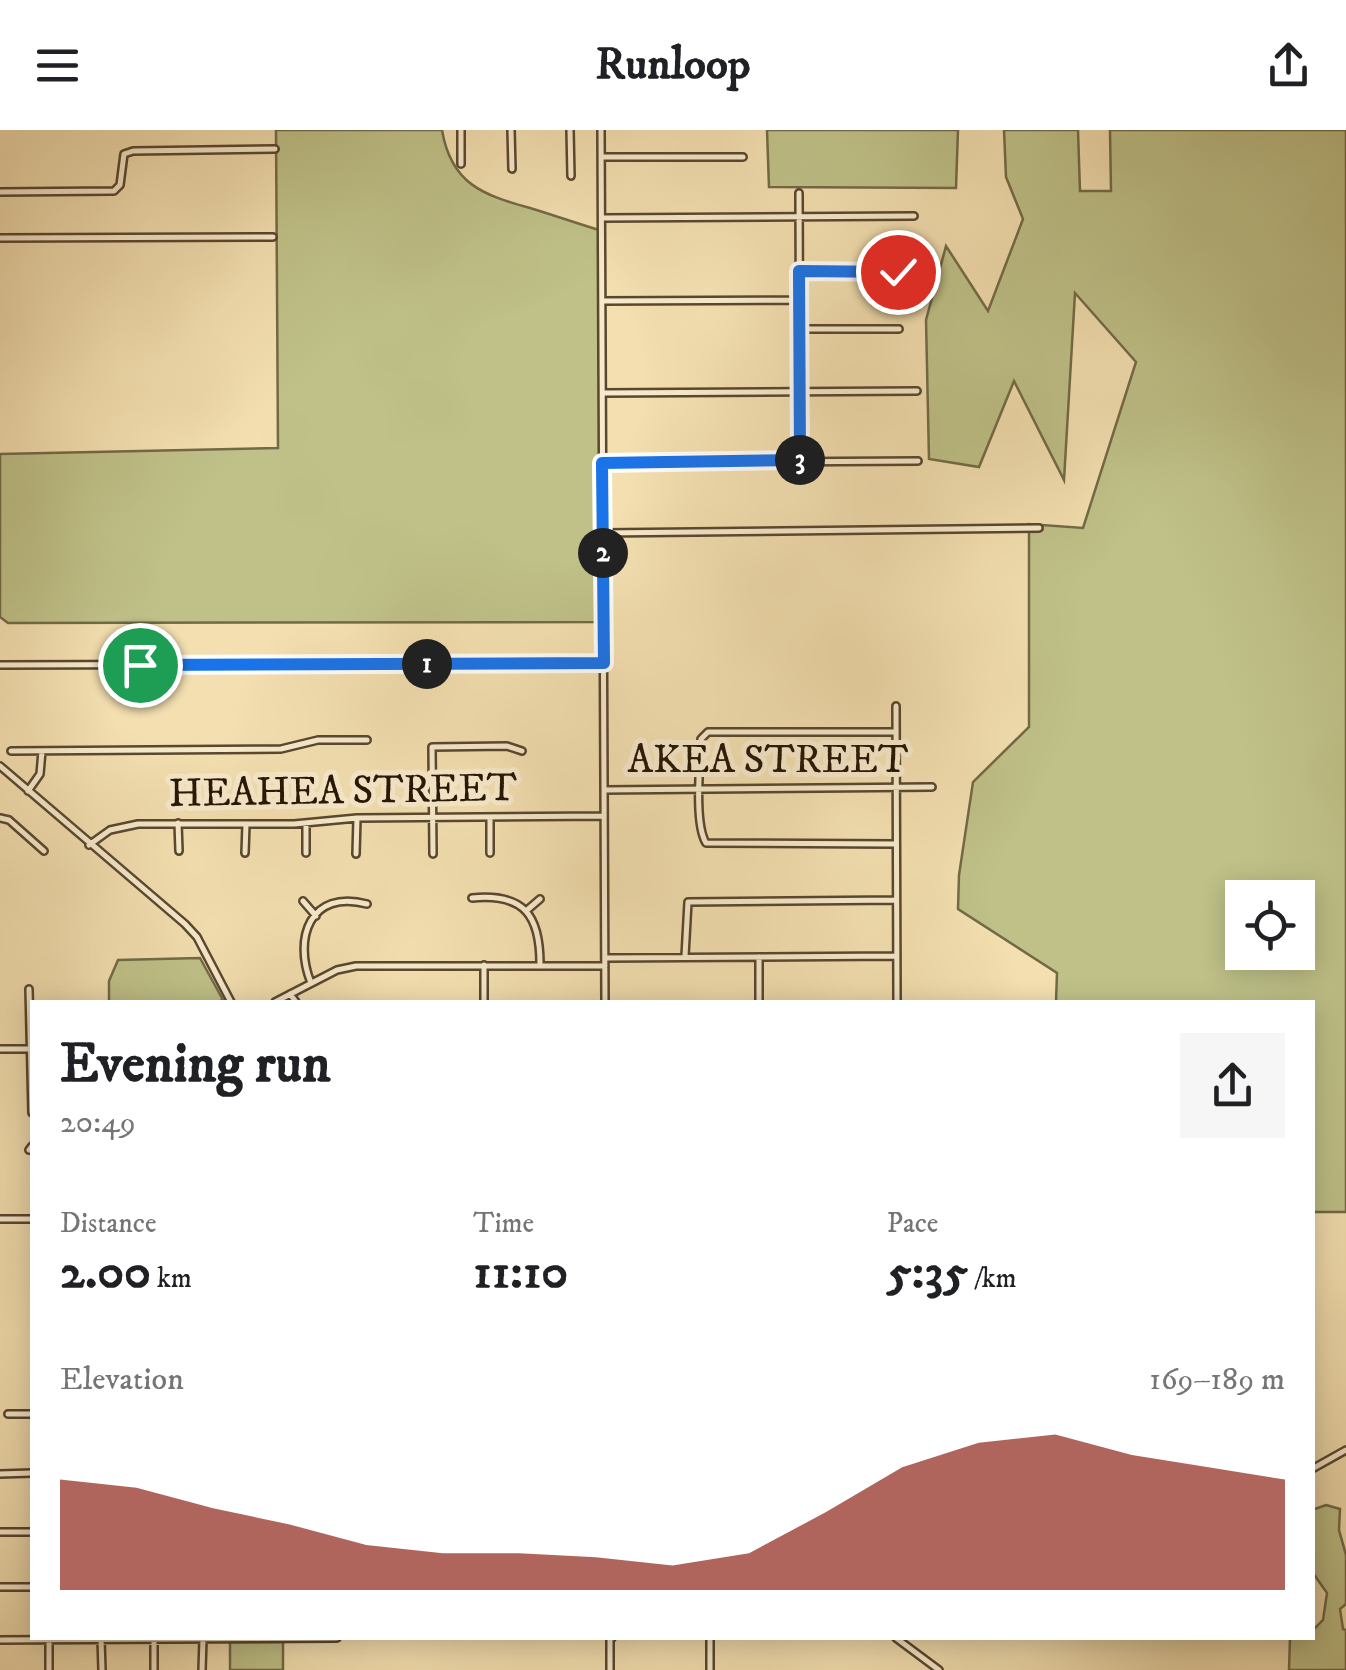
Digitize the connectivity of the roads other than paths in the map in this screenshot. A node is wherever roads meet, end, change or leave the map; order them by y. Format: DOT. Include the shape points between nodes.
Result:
graph roads {
  1 [pos="461,130"];
  2 [pos="512,130"];
  3 [pos="570,130"];
  4 [pos="601,130"];
  5 [pos="275,149"];
  6 [pos="743,157"];
  7 [pos="601,158"];
  8 [pos="461,164"];
  9 [pos="512,169"];
  10 [pos="571,176"];
  11 [pos="0,192"];
  12 [pos="799,193"];
  13 [pos="799,215"];
  14 [pos="914,216"];
  15 [pos="602,218"];
  16 [pos="272,237"];
  17 [pos="0,238"];
  18 [pos="799,271"];
  19 [pos="898,272"];
  20 [pos="799,300"];
  21 [pos="602,302"];
  22 [pos="899,328"];
  23 [pos="800,329"];
  24 [pos="800,390"];
  25 [pos="917,391"];
  26 [pos="603,393"];
  27 [pos="800,460"];
  28 [pos="918,461"];
  29 [pos="602,463"];
  30 [pos="1039,528"];
  31 [pos="603,533"];
  32 [pos="604,663"];
  33 [pos="0,666"];
  34 [pos="896,706"];
  35 [pos="895,732"];
  36 [pos="367,740"];
  37 [pos="42,750"];
  38 [pos="11,751"];
  39 [pos="522,751"];
  40 [pos="0,766"];
  41 [pos="895,788"];
  42 [pos="932,788"];
  43 [pos="700,789"];
  44 [pos="604,790"];
  45 [pos="28,791"];
  46 [pos="490,816"];
  47 [pos="604,816"];
  48 [pos="433,817"];
  49 [pos="0,818"];
  50 [pos="357,818"];
  51 [pos="178,823"];
  52 [pos="306,823"];
  53 [pos="246,824"];
  54 [pos="895,844"];
  55 [pos="90,845"];
  56 [pos="179,851"];
  57 [pos="44,852"];
  58 [pos="245,853"];
  59 [pos="306,853"];
  60 [pos="490,853"];
  61 [pos="356,854"];
  62 [pos="433,854"];
  63 [pos="472,898"];
  64 [pos="540,899"];
  65 [pos="303,900"];
  66 [pos="896,900"];
  67 [pos="366,904"];
  68 [pos="526,911"];
  69 [pos="316,916"];
  70 [pos="896,956"];
  71 [pos="759,957"];
  72 [pos="685,958"];
  73 [pos="605,962"];
  74 [pos="540,964"];
  75 [pos="484,965"];
  76 [pos="310,983"];
  77 [pos="28,989"];
  78 [pos="290,994"];
  79 [pos="231,1000"];
  80 [pos="279,1000"];
  81 [pos="294,1000"];
  82 [pos="484,1000"];
  83 [pos="606,1000"];
  84 [pos="759,1000"];
  85 [pos="897,1000"];
  86 [pos="30,1029"];
  87 [pos="0,1049"];
  88 [pos="30,1049"];
  89 [pos="0,1218"];
  90 [pos="30,1219"];
  91 [pos="8,1414"];
  92 [pos="30,1414"];
  93 [pos="1346,1450"];
  94 [pos="1315,1466"];
  95 [pos="0,1474"];
  96 [pos="30,1474"];
  97 [pos="0,1532"];
  98 [pos="30,1532"];
  99 [pos="0,1587"];
  100 [pos="30,1587"];
  101 [pos="0,1640"];
  102 [pos="49,1640"];
  103 [pos="102,1640"];
  104 [pos="154,1640"];
  105 [pos="203,1640"];
  106 [pos="611,1640"];
  107 [pos="710,1640"];
  108 [pos="899,1640"];
  109 [pos="49,1670"];
  110 [pos="102,1670"];
  111 [pos="154,1670"];
  112 [pos="202,1670"];
  113 [pos="610,1670"];
  114 [pos="710,1670"];
  115 [pos="939,1670"];
  1 -- 8 [label="street"];
  2 -- 9 [label="street"];
  3 -- 10 [label="street"];
  4 -- 7 [label="street"];
  5 -- 11 [label="street" via="133,151 124,154 114,191"];
  6 -- 7 [label="street"];
  7 -- 15 [label="street"];
  12 -- 13 [label="street"];
  13 -- 14 [label="street"];
  13 -- 15 [label="street"];
  13 -- 18 [label="street"];
  15 -- 21 [label="street"];
  16 -- 17 [label="street"];
  18 -- 19 [label="street"];
  18 -- 20 [label="street"];
  20 -- 21 [label="street"];
  20 -- 23 [label="street"];
  21 -- 26 [label="street"];
  22 -- 23 [label="street"];
  23 -- 24 [label="street"];
  24 -- 25 [label="street"];
  24 -- 26 [label="street"];
  24 -- 27 [label="street"];
  26 -- 29 [label="street"];
  27 -- 28 [label="street"];
  27 -- 29 [label="street"];
  29 -- 31 [label="street"];
  30 -- 31 [label="street"];
  31 -- 32 [label="street"];
  32 -- 33 [label="street"];
  32 -- 44 [label="street"];
  34 -- 35 [label="street"];
  35 -- 41 [label="street"];
  35 -- 43 [label="street" via="708,732 701,739"];
  36 -- 37 [label="street" via="318,740 281,749"];
  37 -- 38 [label="street"];
  37 -- 45 [label="street" via="40,774"];
  39 -- 48 [label="street" via="432,747"];
  40 -- 45 [label="street"];
  41 -- 42 [label="street, AKEA STREET"];
  41 -- 43 [label="street, AKEA STREET"];
  41 -- 54 [label="street"];
  43 -- 44 [label="street, AKEA STREET"];
  43 -- 54 [label="street" via="701,830 711,845"];
  44 -- 47 [label="street"];
  45 -- 55 [label="street"];
  46 -- 47 [label="street, HEAHEA STREET"];
  46 -- 48 [label="street, HEAHEA STREET"];
  46 -- 60 [label="street"];
  47 -- 73 [label="street"];
  48 -- 50 [label="street, HEAHEA STREET"];
  48 -- 62 [label="street"];
  49 -- 57 [label="street"];
  50 -- 52 [label="street, HEAHEA STREET"];
  50 -- 61 [label="street"];
  51 -- 53 [label="street, HEAHEA STREET"];
  51 -- 55 [label="street, HEAHEA STREET" via="118,826"];
  51 -- 56 [label="street"];
  52 -- 53 [label="street, HEAHEA STREET"];
  52 -- 59 [label="street"];
  53 -- 58 [label="street"];
  54 -- 66 [label="street"];
  55 -- 79 [label="street" via="197,938"];
  63 -- 68 [label="street" via="505,898"];
  64 -- 68 [label="street"];
  65 -- 69 [label="street"];
  66 -- 70 [label="street"];
  66 -- 72 [label="street" via="688,902"];
  67 -- 69 [label="street" via="339,902"];
  68 -- 74 [label="street" via="539,934"];
  69 -- 76 [label="street" via="302,945"];
  70 -- 71 [label="street"];
  70 -- 85 [label="street"];
  71 -- 72 [label="street"];
  71 -- 84 [label="street"];
  72 -- 73 [label="street"];
  73 -- 74 [label="street"];
  73 -- 83 [label="street"];
  74 -- 75 [label="street"];
  75 -- 76 [label="street" via="356,966"];
  75 -- 82 [label="street"];
  76 -- 78 [label="street"];
  77 -- 86 [label="street"];
  78 -- 80 [label="street"];
  78 -- 81 [label="street"];
  87 -- 88 [label="street"];
  89 -- 90 [label="street"];
  91 -- 92 [label="street"];
  93 -- 94 [label="street"];
  95 -- 96 [label="street"];
  97 -- 98 [label="street"];
  99 -- 100 [label="street"];
  101 -- 102 [label="street"];
  102 -- 109 [label="street"];
  103 -- 110 [label="street"];
  104 -- 111 [label="street"];
  105 -- 112 [label="street"];
  106 -- 113 [label="street"];
  107 -- 114 [label="street"];
  108 -- 115 [label="street"];
}
